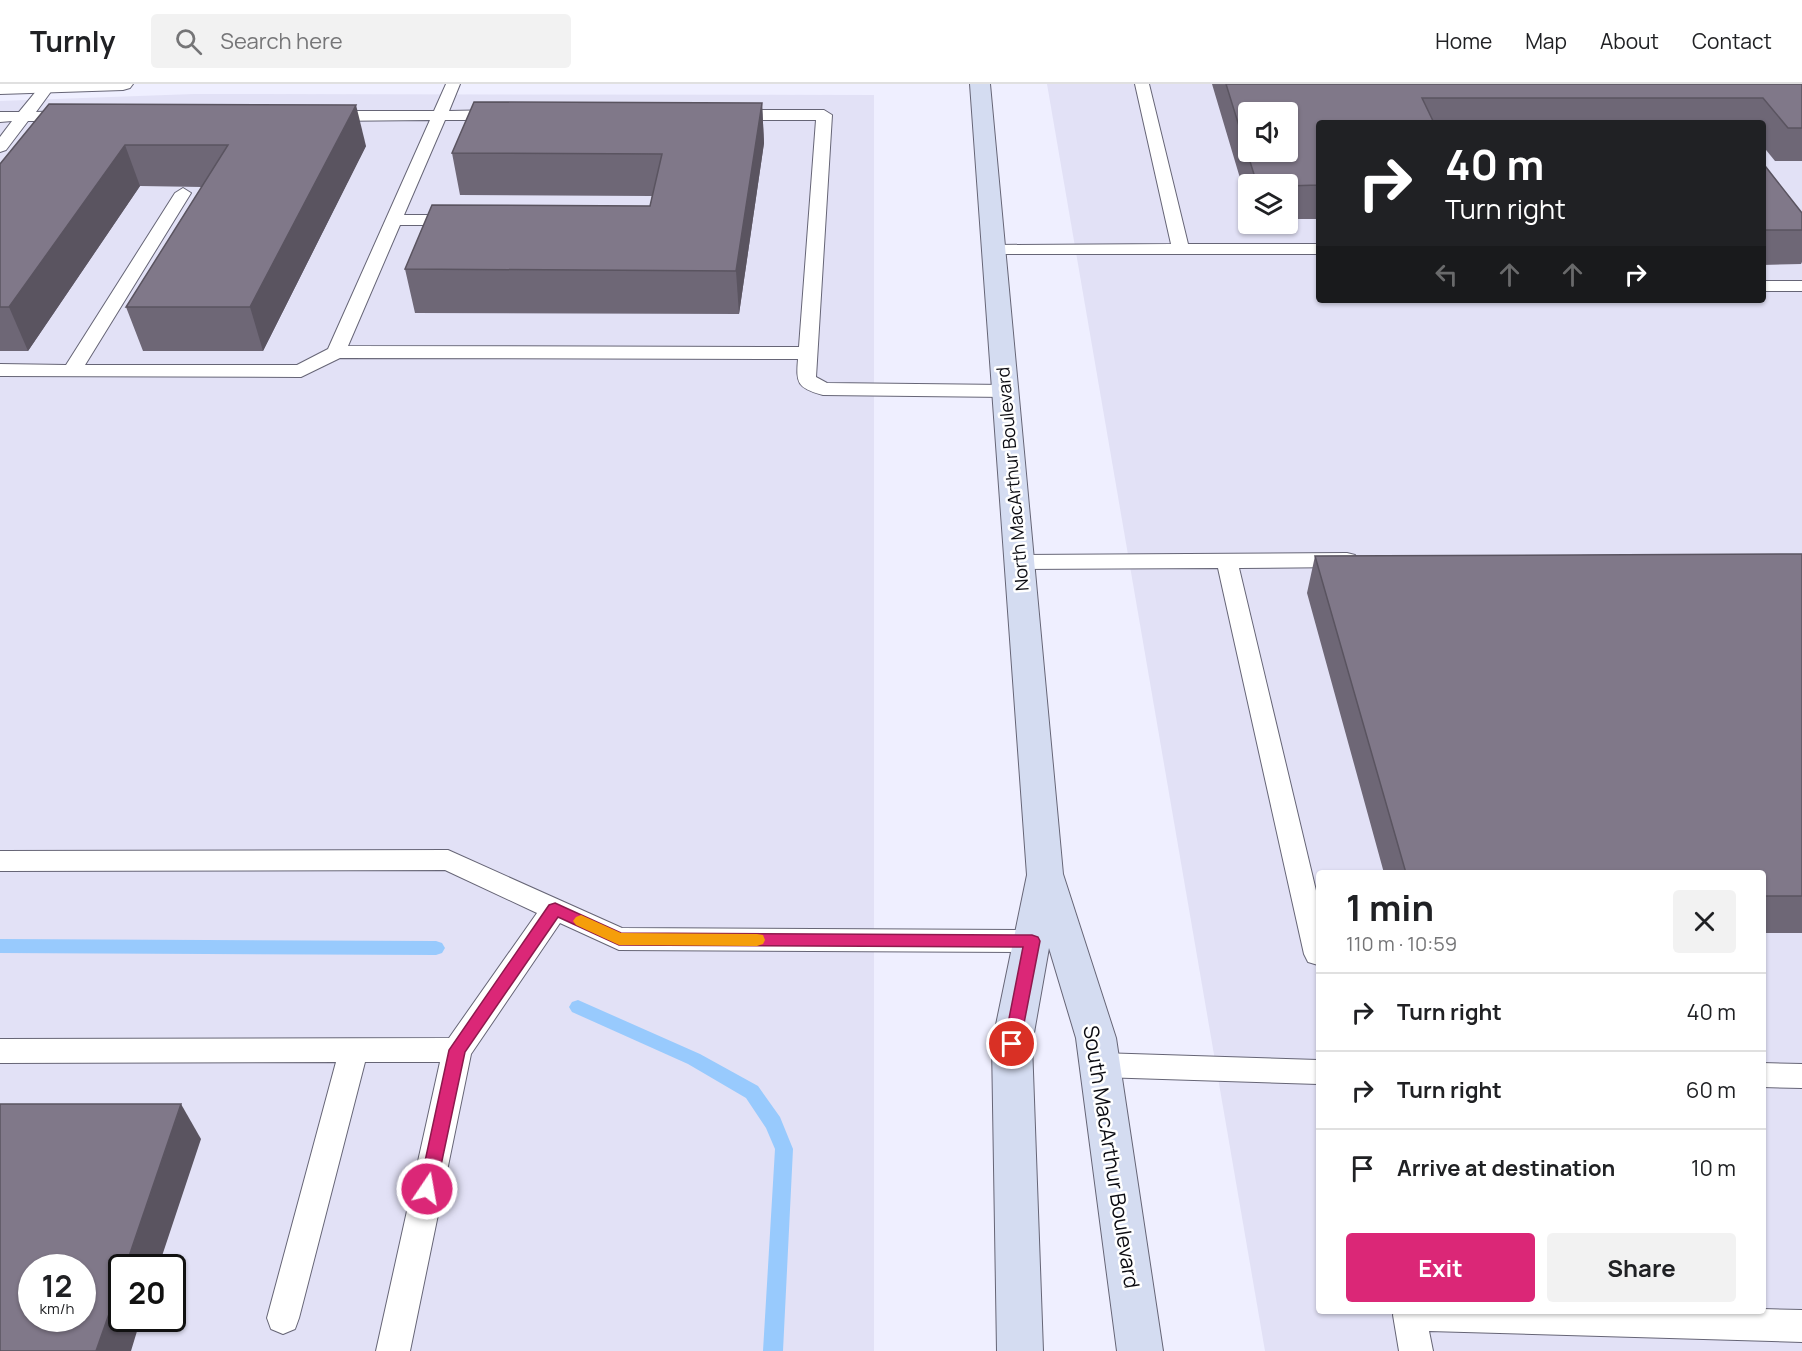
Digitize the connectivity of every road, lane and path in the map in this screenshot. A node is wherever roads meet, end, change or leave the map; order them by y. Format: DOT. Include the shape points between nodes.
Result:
graph roads {
  1 [pos="123,84"];
  2 [pos="453,84"];
  3 [pos="980,84"];
  4 [pos="1142,84"];
  5 [pos="48,86"];
  6 [pos="0,88"];
  7 [pos="521,115"];
  8 [pos="719,115"];
  9 [pos="83,116"];
  10 [pos="309,116"];
  11 [pos="439,116"];
  12 [pos="0,117"];
  13 [pos="24,117"];
  14 [pos="0,147"];
  15 [pos="183,194"];
  16 [pos="393,220"];
  17 [pos="476,220"];
  18 [pos="1181,249"];
  19 [pos="1316,249"];
  20 [pos="994,250"];
  21 [pos="1766,286"];
  22 [pos="1802,286"];
  23 [pos="336,352"];
  24 [pos="807,353"];
  25 [pos="0,370"];
  26 [pos="72,370"];
  27 [pos="1006,391"];
  28 [pos="1371,560"];
  29 [pos="1227,561"];
  30 [pos="1020,562"];
  31 [pos="0,861"];
  32 [pos="1045,874"];
  33 [pos="555,909"];
  34 [pos="1032,941"];
  35 [pos="1316,945"];
  36 [pos="354,1050"];
  37 [pos="457,1050"];
  38 [pos="0,1051"];
  39 [pos="1100,1065"];
  40 [pos="1316,1072"];
  41 [pos="1766,1075"];
  42 [pos="1802,1076"];
  43 [pos="283,1318"];
  44 [pos="1802,1326"];
  45 [pos="393,1351"];
  46 [pos="1020,1351"];
  47 [pos="1140,1351"];
  48 [pos="1416,1351"];
  1 -- 5 [label="street"];
  2 -- 11 [label="lane"];
  3 -- 20 [label="main road, North MacArthur Boulevard"];
  4 -- 18 [label="lane"];
  5 -- 6 [label="street"];
  5 -- 13 [label="lane"];
  7 -- 11 [label="lane"];
  8 -- 24 [label="lane" via="824,115"];
  9 -- 13 [label="lane"];
  10 -- 11 [label="lane"];
  11 -- 16 [label="lane"];
  12 -- 13 [label="lane"];
  13 -- 14 [label="lane"];
  15 -- 26 [label="lane"];
  16 -- 17 [label="lane"];
  16 -- 23 [label="lane"];
  18 -- 19 [label="lane"];
  18 -- 20 [label="lane"];
  20 -- 27 [label="main road, North MacArthur Boulevard"];
  21 -- 22 [label="lane"];
  23 -- 24 [label="lane"];
  23 -- 26 [label="lane" via="301,371"];
  24 -- 27 [label="lane" via="806,380 823,389"];
  25 -- 26 [label="lane"];
  27 -- 30 [label="main road, North MacArthur Boulevard"];
  28 -- 29 [label="lane"];
  29 -- 30 [label="lane"];
  29 -- 35 [label="lane"];
  30 -- 32 [label="main road, North MacArthur Boulevard"];
  31 -- 33 [label="lane" via="448,860"];
  32 -- 34 [label="main road"];
  32 -- 39 [label="main road, South MacArthur Boulevard" via="1096,1038"];
  33 -- 34 [label="lane" via="619,939"];
  33 -- 37 [label="lane"];
  34 -- 46 [label="main road" via="1012,1044"];
  36 -- 37 [label="lane"];
  36 -- 38 [label="lane"];
  36 -- 43 [label="lane"];
  37 -- 45 [label="lane"];
  39 -- 40 [label="lane"];
  39 -- 47 [label="main road, South MacArthur Boulevard"];
  41 -- 42 [label="lane"];
  44 -- 48 [label="lane" via="1409,1315"];
}
